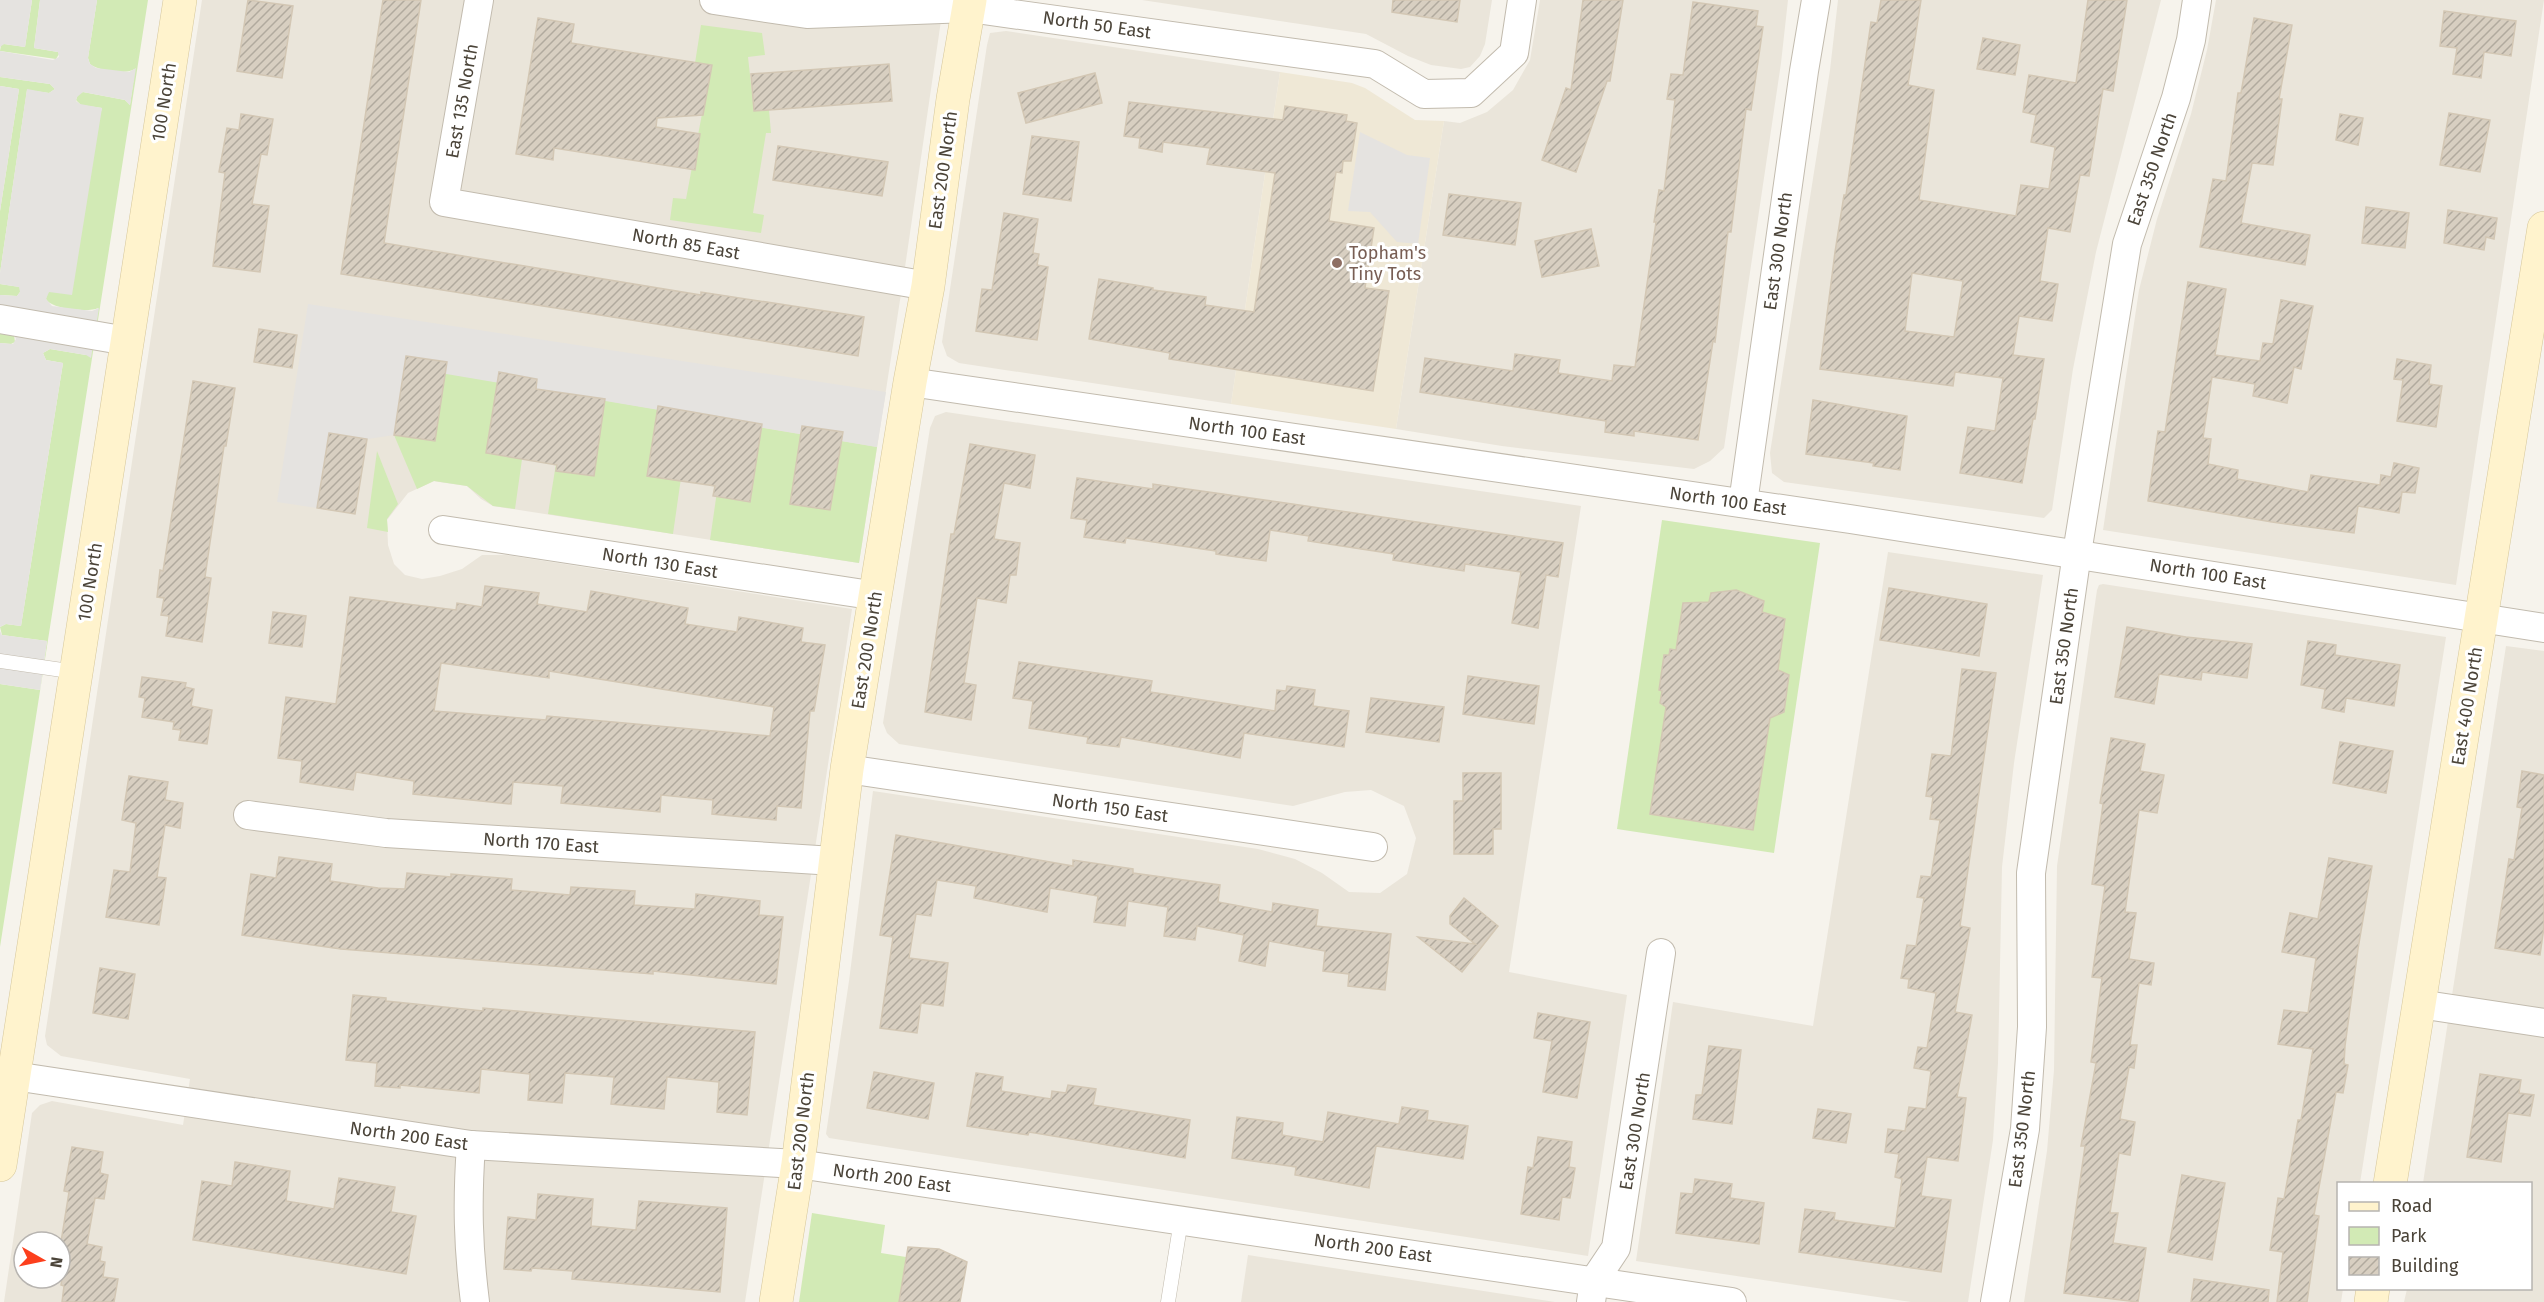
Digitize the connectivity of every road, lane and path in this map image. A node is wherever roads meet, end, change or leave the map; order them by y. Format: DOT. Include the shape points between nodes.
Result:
graph roads {
  1 [pos="180,0"];
  2 [pos="479,0"];
  3 [pos="714,0"];
  4 [pos="1522,0"];
  5 [pos="1816,0"];
  6 [pos="2197,0"];
  7 [pos="970,4"];
  8 [pos="808,7"];
  9 [pos="444,202"];
  10 [pos="2544,228"];
  11 [pos="928,286"];
  12 [pos="0,319"];
  13 [pos="127,341"];
  14 [pos="910,382"];
  15 [pos="1743,503"];
  16 [pos="443,530"];
  17 [pos="2077,553"];
  18 [pos="877,596"];
  19 [pos="2481,619"];
  20 [pos="2544,628"];
  21 [pos="0,661"];
  22 [pos="76,672"];
  23 [pos="847,769"];
  24 [pos="248,815"];
  25 [pos="1373,847"];
  26 [pos="834,861"];
  27 [pos="1661,953"];
  28 [pos="2418,1004"];
  29 [pos="2544,1023"];
  30 [pos="14,1076"];
  31 [pos="3,1119"];
  32 [pos="471,1145"];
  33 [pos="798,1164"];
  34 [pos="0,1165"];
  35 [pos="2390,1182"];
  36 [pos="1181,1220"];
  37 [pos="1592,1292"];
  38 [pos="476,1302"];
  39 [pos="776,1302"];
  40 [pos="1168,1302"];
  41 [pos="1732,1302"];
  42 [pos="1995,1302"];
  1 -- 13 [label="street, 100 North"];
  2 -- 9 [label="street, East 135 North"];
  3 -- 8 [label="street, North 50 East"];
  4 -- 7 [label="street, North 50 East" via="1514,53 1471,93 1424,94 1375,64"];
  5 -- 15 [label="street, East 300 North"];
  6 -- 17 [label="street, East 350 North" via="2176,98 2127,244"];
  7 -- 8 [label="street, North 50 East"];
  7 -- 11 [label="street, East 200 North"];
  9 -- 11 [label="street, North 85 East"];
  10 -- 19 [label="street, East 400 North"];
  11 -- 14 [label="street, East 200 North"];
  12 -- 13 [label="street"];
  13 -- 22 [label="street, 100 North"];
  14 -- 15 [label="street, North 100 East"];
  14 -- 18 [label="street, East 200 North"];
  15 -- 17 [label="street, North 100 East"];
  16 -- 18 [label="street, North 130 East"];
  17 -- 19 [label="street, North 100 East"];
  17 -- 42 [label="street, East 350 North" via="2031,873 2032,1026 2025,1129"];
  18 -- 23 [label="street, East 200 North"];
  19 -- 20 [label="street, North 100 East"];
  19 -- 28 [label="street, East 400 North"];
  21 -- 22 [label="lane"];
  22 -- 30 [label="street, 100 North"];
  23 -- 25 [label="street, North 150 East"];
  23 -- 26 [label="street, East 200 North"];
  24 -- 26 [label="street, North 170 East" via="386,833"];
  26 -- 33 [label="street, East 200 North"];
  27 -- 37 [label="street, East 300 North" via="1616,1248"];
  28 -- 29 [label="street"];
  28 -- 35 [label="street, East 400 North"];
  30 -- 31 [label="street, 100 North"];
  30 -- 32 [label="street, North 200 East"];
  31 -- 34 [label="street, 100 North"];
  32 -- 33 [label="street, North 200 East"];
  32 -- 38 [label="street" via="467,1202"];
  33 -- 36 [label="street, North 200 East"];
  33 -- 39 [label="street, East 200 North"];
  36 -- 37 [label="street, North 200 East"];
  36 -- 40 [label="lane"];
  37 -- 41 [label="street, North 200 East"];
}
